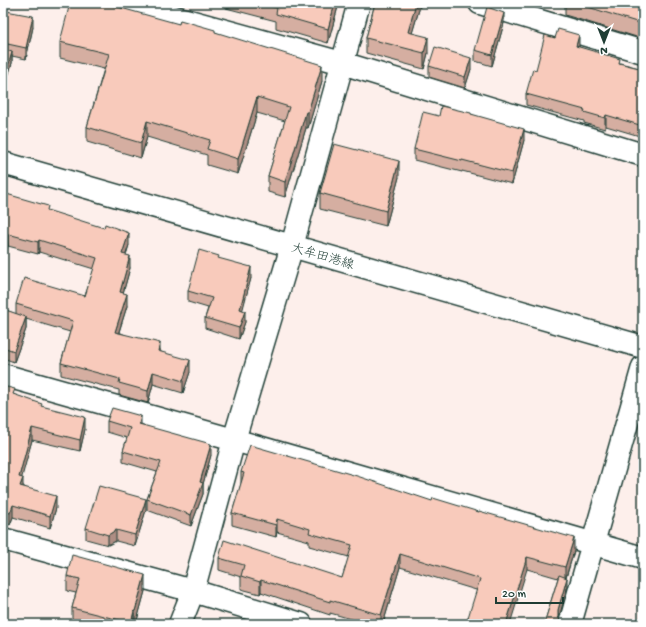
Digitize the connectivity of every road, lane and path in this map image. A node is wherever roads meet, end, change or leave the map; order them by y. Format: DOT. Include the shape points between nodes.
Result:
graph roads {
  1 [pos="124,3"];
  2 [pos="359,3"];
  3 [pos="480,3"];
  4 [pos="643,52"];
  5 [pos="342,63"];
  6 [pos="643,155"];
  7 [pos="3,163"];
  8 [pos="292,246"];
  9 [pos="643,346"];
  10 [pos="643,367"];
  11 [pos="3,374"];
  12 [pos="234,440"];
  13 [pos="3,538"];
  14 [pos="593,544"];
  15 [pos="643,558"];
  16 [pos="193,591"];
  17 [pos="180,624"];
  18 [pos="302,624"];
  19 [pos="570,624"];
  1 -- 5 [label="street"];
  2 -- 5 [label="street"];
  3 -- 4 [label="street"];
  5 -- 6 [label="street"];
  5 -- 8 [label="street"];
  7 -- 8 [label="street, 大牟田港線"];
  8 -- 9 [label="street, 大牟田港線"];
  8 -- 12 [label="street"];
  10 -- 14 [label="street"];
  11 -- 12 [label="street"];
  12 -- 14 [label="street"];
  12 -- 16 [label="street"];
  13 -- 16 [label="street"];
  14 -- 15 [label="street"];
  14 -- 19 [label="street"];
  16 -- 17 [label="street"];
  16 -- 18 [label="street"];
}
